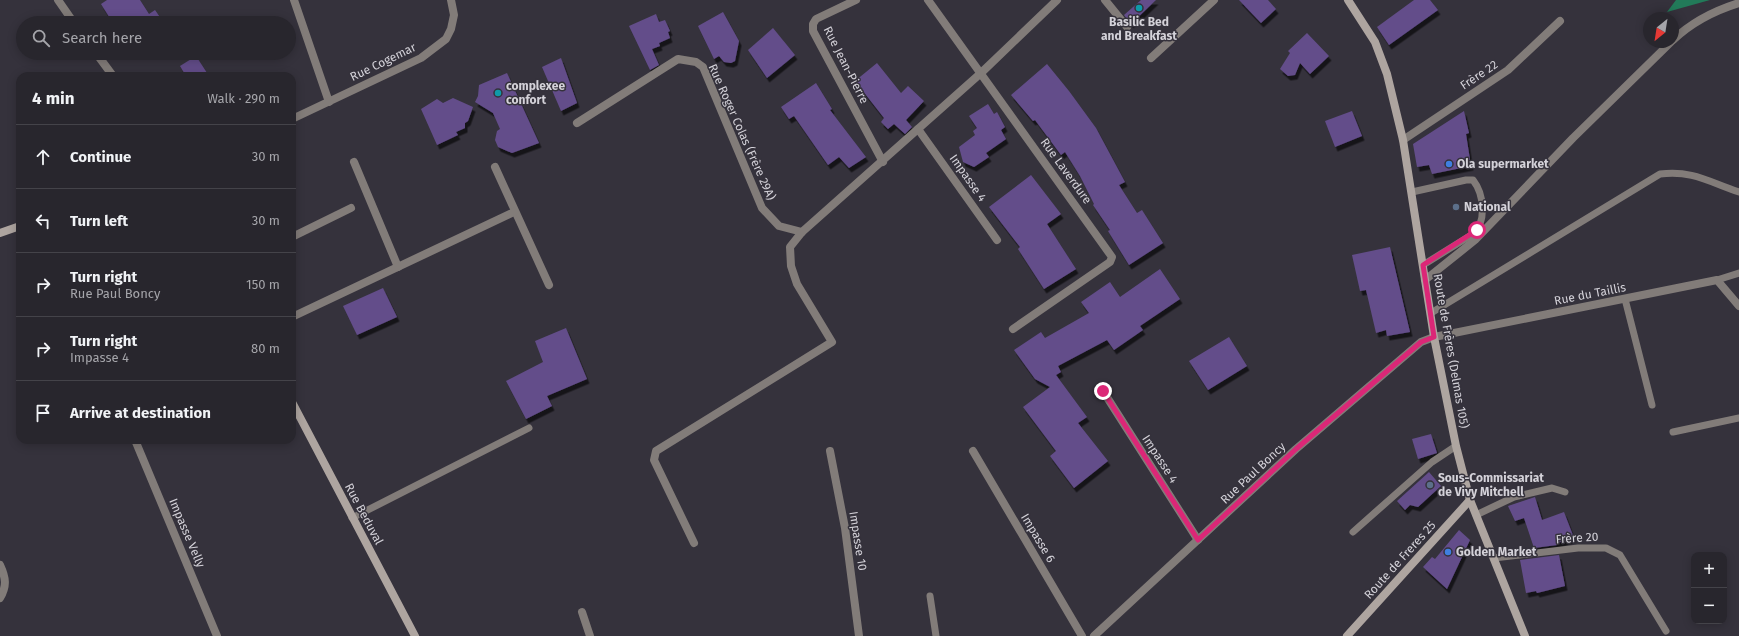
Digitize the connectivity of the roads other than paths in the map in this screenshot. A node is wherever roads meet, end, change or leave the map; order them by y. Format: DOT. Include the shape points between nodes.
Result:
graph roads {
  1 [pos="58,0"];
  2 [pos="294,0"];
  3 [pos="451,0"];
  4 [pos="856,0"];
  5 [pos="928,0"];
  6 [pos="1057,0"];
  7 [pos="1105,0"];
  8 [pos="1214,0"];
  9 [pos="1348,0"];
  10 [pos="1739,3"];
  11 [pos="69,16"];
  12 [pos="1560,21"];
  13 [pos="1127,27"];
  14 [pos="1679,35"];
  15 [pos="1665,48"];
  16 [pos="1152,58"];
  17 [pos="101,60"];
  18 [pos="109,72"];
  19 [pos="981,73"];
  20 [pos="329,102"];
  21 [pos="296,116"];
  22 [pos="577,124"];
  23 [pos="918,129"];
  24 [pos="1403,140"];
  25 [pos="354,162"];
  26 [pos="883,162"];
  27 [pos="495,167"];
  28 [pos="1412,192"];
  29 [pos="1739,192"];
  30 [pos="351,208"];
  31 [pos="514,212"];
  32 [pos="16,227"];
  33 [pos="802,232"];
  34 [pos="0,233"];
  35 [pos="296,235"];
  36 [pos="997,240"];
  37 [pos="1423,265"];
  38 [pos="398,267"];
  39 [pos="1739,273"];
  40 [pos="1425,280"];
  41 [pos="1716,280"];
  42 [pos="549,285"];
  43 [pos="1625,299"];
  44 [pos="1739,306"];
  45 [pos="1431,313"];
  46 [pos="296,315"];
  47 [pos="1013,329"];
  48 [pos="1434,337"];
  49 [pos="1103,391"];
  50 [pos="1652,406"];
  51 [pos="296,410"];
  52 [pos="1739,418"];
  53 [pos="529,428"];
  54 [pos="1673,432"];
  55 [pos="137,444"];
  56 [pos="1456,446"];
  57 [pos="830,451"];
  58 [pos="973,452"];
  59 [pos="1564,492"];
  60 [pos="1470,500"];
  61 [pos="1476,515"];
  62 [pos="352,518"];
  63 [pos="1353,532"];
  64 [pos="1198,540"];
  65 [pos="694,543"];
  66 [pos="1494,558"];
  67 [pos="0,565"];
  68 [pos="930,596"];
  69 [pos="0,598"];
  70 [pos="582,612"];
  71 [pos="1666,631"];
  72 [pos="217,636"];
  73 [pos="415,636"];
  74 [pos="590,636"];
  75 [pos="859,636"];
  76 [pos="936,636"];
  77 [pos="1082,636"];
  78 [pos="1094,636"];
  79 [pos="1347,636"];
  80 [pos="1525,636"];
  1 -- 11 [label="street"];
  2 -- 20 [label="street"];
  3 -- 20 [label="street, Rue Cogemar" via="454,15 446,39 421,58"];
  4 -- 26 [label="street, Rue Jean-Pierre" via="816,19 813,31"];
  5 -- 19 [label="street, Rue Laverdure"];
  6 -- 19 [label="street"];
  7 -- 13 [label="street"];
  8 -- 16 [label="street"];
  9 -- 24 [label="main road, Route de Frères (Delmas 105)" via="1375,42 1387,74"];
  10 -- 14 [label="street" via="1698,20"];
  12 -- 24 [label="street, Frère 22" via="1508,70"];
  15 -- 40 [label="street" via="1573,138 1475,240"];
  17 -- 18 [label="street"];
  19 -- 23 [label="street"];
  19 -- 47 [label="street, Rue Laverdure" via="1112,257 1110,262"];
  20 -- 21 [label="street, Rue Cogemar"];
  22 -- 33 [label="street, Rue Roger Colas (Frère 29A)" via="678,59 696,62 703,67 762,208 779,226"];
  23 -- 26 [label="street"];
  23 -- 36 [label="street, Impasse 4"];
  24 -- 28 [label="main road, Route de Frères (Delmas 105)"];
  25 -- 38 [label="street"];
  26 -- 33 [label="street"];
  27 -- 31 [label="street"];
  28 -- 37 [label="main road, Route de Frères (Delmas 105)"];
  28 -- 37 [label="lane" via="1473,180 1477,186 1483,216 1473,234"];
  29 -- 45 [label="lane" via="1700,177 1678,172 1660,174"];
  30 -- 35 [label="street"];
  31 -- 38 [label="street"];
  31 -- 42 [label="street"];
  32 -- 34 [label="main road"];
  33 -- 65 [label="street" via="790,247 791,266 797,284 832,342 656,451 654,460"];
  37 -- 40 [label="main road, Route de Frères (Delmas 105)"];
  38 -- 46 [label="street"];
  39 -- 41 [label="lane"];
  40 -- 45 [label="main road, Route de Frères (Delmas 105)"];
  41 -- 43 [label="street, Rue du Taillis"];
  41 -- 44 [label="street"];
  43 -- 48 [label="street, Rue du Taillis"];
  43 -- 50 [label="lane"];
  45 -- 48 [label="main road, Route de Frères (Delmas 105)"];
  48 -- 56 [label="main road, Route de Frères (Delmas 105)"];
  48 -- 64 [label="street, Rue Paul Boncy" via="1421,342 1296,449"];
  49 -- 64 [label="street, Impasse 4"];
  51 -- 62 [label="main road, Rue Beduval"];
  52 -- 54 [label="lane"];
  53 -- 62 [label="lane"];
  55 -- 72 [label="street, Impasse Velly"];
  56 -- 60 [label="main road, Route de Frères (Delmas 105)"];
  56 -- 63 [label="lane" via="1432,462"];
  57 -- 75 [label="street, Impasse 10" via="845,528"];
  58 -- 77 [label="street, Impasse 6"];
  59 -- 61 [label="lane" via="1552,488 1514,497"];
  60 -- 61 [label="main road, Route de Frères (Delmas 105)"];
  60 -- 79 [label="main road, Route de Freres 25"];
  61 -- 66 [label="main road, Route de Frères (Delmas 105)"];
  62 -- 73 [label="main road, Rue Beduval"];
  64 -- 78 [label="street, Rue Paul Boncy"];
  66 -- 71 [label="lane, Frère 20" via="1578,548 1606,548 1620,555"];
  66 -- 80 [label="main road, Route de Frères (Delmas 105)"];
  67 -- 69 [label="street" via="6,577"];
  68 -- 76 [label="lane"];
  70 -- 74 [label="street"];
}
